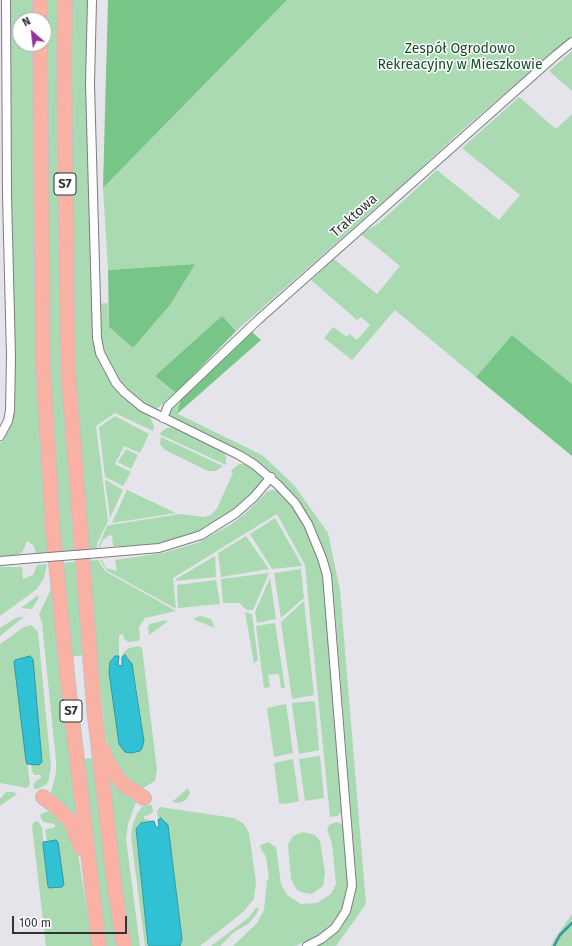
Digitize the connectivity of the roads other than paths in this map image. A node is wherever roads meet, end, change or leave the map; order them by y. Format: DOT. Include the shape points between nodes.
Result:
graph roads {
  1 [pos="6,0"];
  2 [pos="40,0"];
  3 [pos="65,0"];
  4 [pos="92,0"];
  5 [pos="40,12"];
  6 [pos="572,42"];
  7 [pos="40,52"];
  8 [pos="163,418"];
  9 [pos="0,436"];
  10 [pos="271,477"];
  11 [pos="53,532"];
  12 [pos="0,561"];
  13 [pos="48,584"];
  14 [pos="94,708"];
  15 [pos="43,797"];
  16 [pos="144,798"];
  17 [pos="92,890"];
  18 [pos="99,946"];
  19 [pos="124,946"];
  20 [pos="307,946"];
  1 -- 9 [label="street" via="11,357 10,411"];
  2 -- 5 [label="highway"];
  3 -- 14 [label="highway, S7" via="68,369"];
  4 -- 8 [label="street" via="90,84 97,338 104,362 116,383 133,400"];
  6 -- 8 [label="street, Traktowa" via="258,320 168,406"];
  7 -- 11 [label="highway, S7" via="43,364"];
  8 -- 10 [label="street" via="239,455"];
  10 -- 12 [label="street, bridge" via="236,513 200,535 159,548"];
  10 -- 20 [label="street" via="308,524 327,575 352,874 350,901 342,918 328,934"];
  11 -- 13 [label="highway"];
  11 -- 17 [label="highway, S7"];
  14 -- 16 [label="highway" via="104,754 109,765 123,784"];
  14 -- 19 [label="highway, S7"];
  15 -- 17 [label="highway" via="66,816 75,830"];
  17 -- 18 [label="highway, S7"];
}
